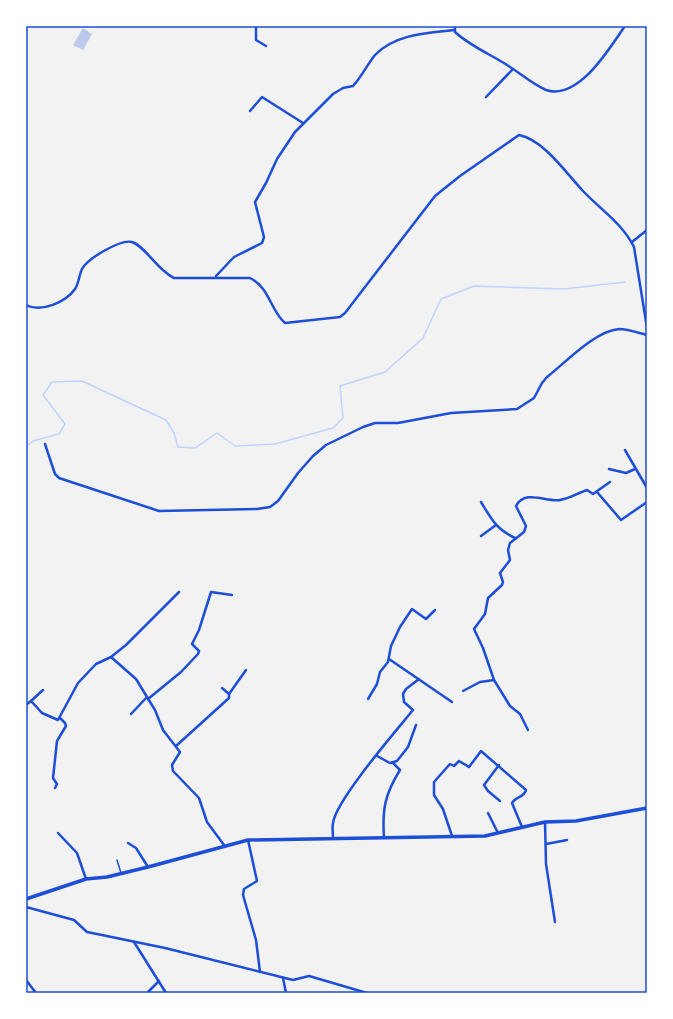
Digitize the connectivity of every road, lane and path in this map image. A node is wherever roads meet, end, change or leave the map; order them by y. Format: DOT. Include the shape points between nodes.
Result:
graph roads {
  1 [pos="256,26"];
  2 [pos="455,26"];
  3 [pos="625,26"];
  4 [pos="454,30"];
  5 [pos="266,46"];
  6 [pos="513,70"];
  7 [pos="486,97"];
  8 [pos="250,111"];
  9 [pos="303,123"];
  10 [pos="647,230"];
  11 [pos="632,242"];
  12 [pos="216,277"];
  13 [pos="26,304"];
  14 [pos="647,328"];
  15 [pos="647,335"];
  16 [pos="45,444"];
  17 [pos="625,450"];
  18 [pos="609,469"];
  19 [pos="635,469"];
  20 [pos="610,482"];
  21 [pos="647,488"];
  22 [pos="597,492"];
  23 [pos="481,502"];
  24 [pos="647,502"];
  25 [pos="496,526"];
  26 [pos="481,536"];
  27 [pos="515,538"];
  28 [pos="179,592"];
  29 [pos="232,595"];
  30 [pos="435,610"];
  31 [pos="111,657"];
  32 [pos="389,658"];
  33 [pos="246,670"];
  34 [pos="419,679"];
  35 [pos="494,680"];
  36 [pos="222,688"];
  37 [pos="43,690"];
  38 [pos="463,691"];
  39 [pos="229,694"];
  40 [pos="148,698"];
  41 [pos="368,699"];
  42 [pos="31,701"];
  43 [pos="452,702"];
  44 [pos="26,705"];
  45 [pos="131,714"];
  46 [pos="60,718"];
  47 [pos="416,725"];
  48 [pos="528,730"];
  49 [pos="176,746"];
  50 [pos="377,756"];
  51 [pos="393,763"];
  52 [pos="499,765"];
  53 [pos="55,788"];
  54 [pos="500,801"];
  55 [pos="647,808"];
  56 [pos="488,813"];
  57 [pos="545,822"];
  58 [pos="522,827"];
  59 [pos="58,833"];
  60 [pos="498,833"];
  61 [pos="452,836"];
  62 [pos="384,838"];
  63 [pos="333,839"];
  64 [pos="248,840"];
  65 [pos="567,840"];
  66 [pos="128,843"];
  67 [pos="546,844"];
  68 [pos="224,845"];
  69 [pos="117,860"];
  70 [pos="148,867"];
  71 [pos="121,873"];
  72 [pos="86,879"];
  73 [pos="26,899"];
  74 [pos="26,908"];
  75 [pos="555,922"];
  76 [pos="134,941"];
  77 [pos="260,972"];
  78 [pos="283,978"];
  79 [pos="26,980"];
  80 [pos="159,982"];
  81 [pos="36,993"];
  82 [pos="147,993"];
  83 [pos="166,993"];
  84 [pos="286,993"];
  85 [pos="367,993"];
  1 -- 5 [label="street" via="256,40"];
  2 -- 4 [label="street"];
  3 -- 6 [label="street" via="592,72 564,90 547,90"];
  4 -- 6 [label="street" via="466,41"];
  4 -- 9 [label="street" via="414,35 388,45 376,54 353,86 333,94"];
  6 -- 7 [label="street"];
  8 -- 9 [label="street" via="262,97"];
  9 -- 12 [label="street" via="277,159 255,202 264,237 262,243 234,257"];
  10 -- 11 [label="street"];
  11 -- 12 [label="street" via="617,221 584,192 545,150 519,135 434,196 340,317 285,323 278,316 265,289 256,281 250,278"];
  11 -- 14 [label="street"];
  12 -- 13 [label="street" via="174,278 165,273 140,247 128,242 116,245 88,262 82,269 76,287 68,295 47,307"];
  15 -- 16 [label="street" via="620,329 606,332 547,377 534,398 517,409 451,413 363,426 326,445 313,456 278,501 270,507 159,511 59,478 54,474"];
  17 -- 19 [label="street"];
  18 -- 19 [label="street" via="626,473"];
  19 -- 21 [label="street"];
  20 -- 22 [label="street"];
  22 -- 24 [label="street" via="621,520"];
  22 -- 27 [label="street" via="592,494 586,490 560,500 528,497 519,501 516,506 526,526 524,532"];
  23 -- 25 [label="street"];
  25 -- 26 [label="street"];
  25 -- 27 [label="street"];
  27 -- 35 [label="street" via="508,547 510,560 501,572 502,585 488,598 485,614 474,629"];
  28 -- 31 [label="street"];
  29 -- 40 [label="street" via="211,592 192,644 199,651 198,654 181,672"];
  30 -- 32 [label="street" via="426,619 412,609 391,646"];
  31 -- 40 [label="street" via="133,675"];
  31 -- 46 [label="street" via="96,664 78,683"];
  32 -- 34 [label="street"];
  32 -- 41 [label="street" via="380,672 378,684"];
  33 -- 39 [label="street"];
  34 -- 43 [label="street"];
  34 -- 50 [label="street" via="403,694 404,702 413,710"];
  35 -- 38 [label="street" via="480,682"];
  35 -- 48 [label="street" via="510,706 520,714"];
  36 -- 39 [label="street"];
  37 -- 42 [label="street"];
  39 -- 49 [label="street" via="229,698 219,708"];
  40 -- 45 [label="street"];
  40 -- 49 [label="street" via="163,730"];
  42 -- 44 [label="street"];
  42 -- 46 [label="street" via="42,713 56,720"];
  46 -- 53 [label="street" via="66,726 57,741 53,778 56,782"];
  47 -- 51 [label="street" via="404,752"];
  49 -- 68 [label="street" via="180,752 172,765 173,771 199,798 208,822"];
  50 -- 51 [label="street"];
  50 -- 63 [label="street" via="354,784 336,813 332,823"];
  51 -- 62 [label="street" via="400,770 385,802"];
  52 -- 54 [label="street" via="484,785"];
  52 -- 58 [label="street" via="526,790 512,803"];
  52 -- 61 [label="street" via="481,751 469,767 459,761 454,766 450,764 434,782 434,796 443,809"];
  55 -- 57 [label="main road" via="576,821"];
  56 -- 60 [label="street"];
  57 -- 58 [label="main road"];
  57 -- 67 [label="street"];
  58 -- 60 [label="main road"];
  59 -- 72 [label="street" via="76,853"];
  60 -- 61 [label="main road" via="486,836"];
  61 -- 62 [label="main road"];
  62 -- 63 [label="main road"];
  63 -- 64 [label="main road"];
  64 -- 68 [label="main road"];
  64 -- 77 [label="street" via="257,881 244,889 243,895 256,940"];
  65 -- 67 [label="street"];
  66 -- 70 [label="street" via="136,848"];
  67 -- 75 [label="street"];
  68 -- 70 [label="main road"];
  69 -- 71 [label="lane"];
  70 -- 71 [label="main road"];
  71 -- 72 [label="main road"];
  72 -- 73 [label="main road"];
  74 -- 76 [label="street" via="74,920 89,932"];
  76 -- 77 [label="street"];
  76 -- 80 [label="street"];
  77 -- 78 [label="street"];
  78 -- 84 [label="street"];
  78 -- 85 [label="street" via="296,980 309,976"];
  79 -- 81 [label="street"];
  80 -- 82 [label="street"];
  80 -- 83 [label="street"];
}
